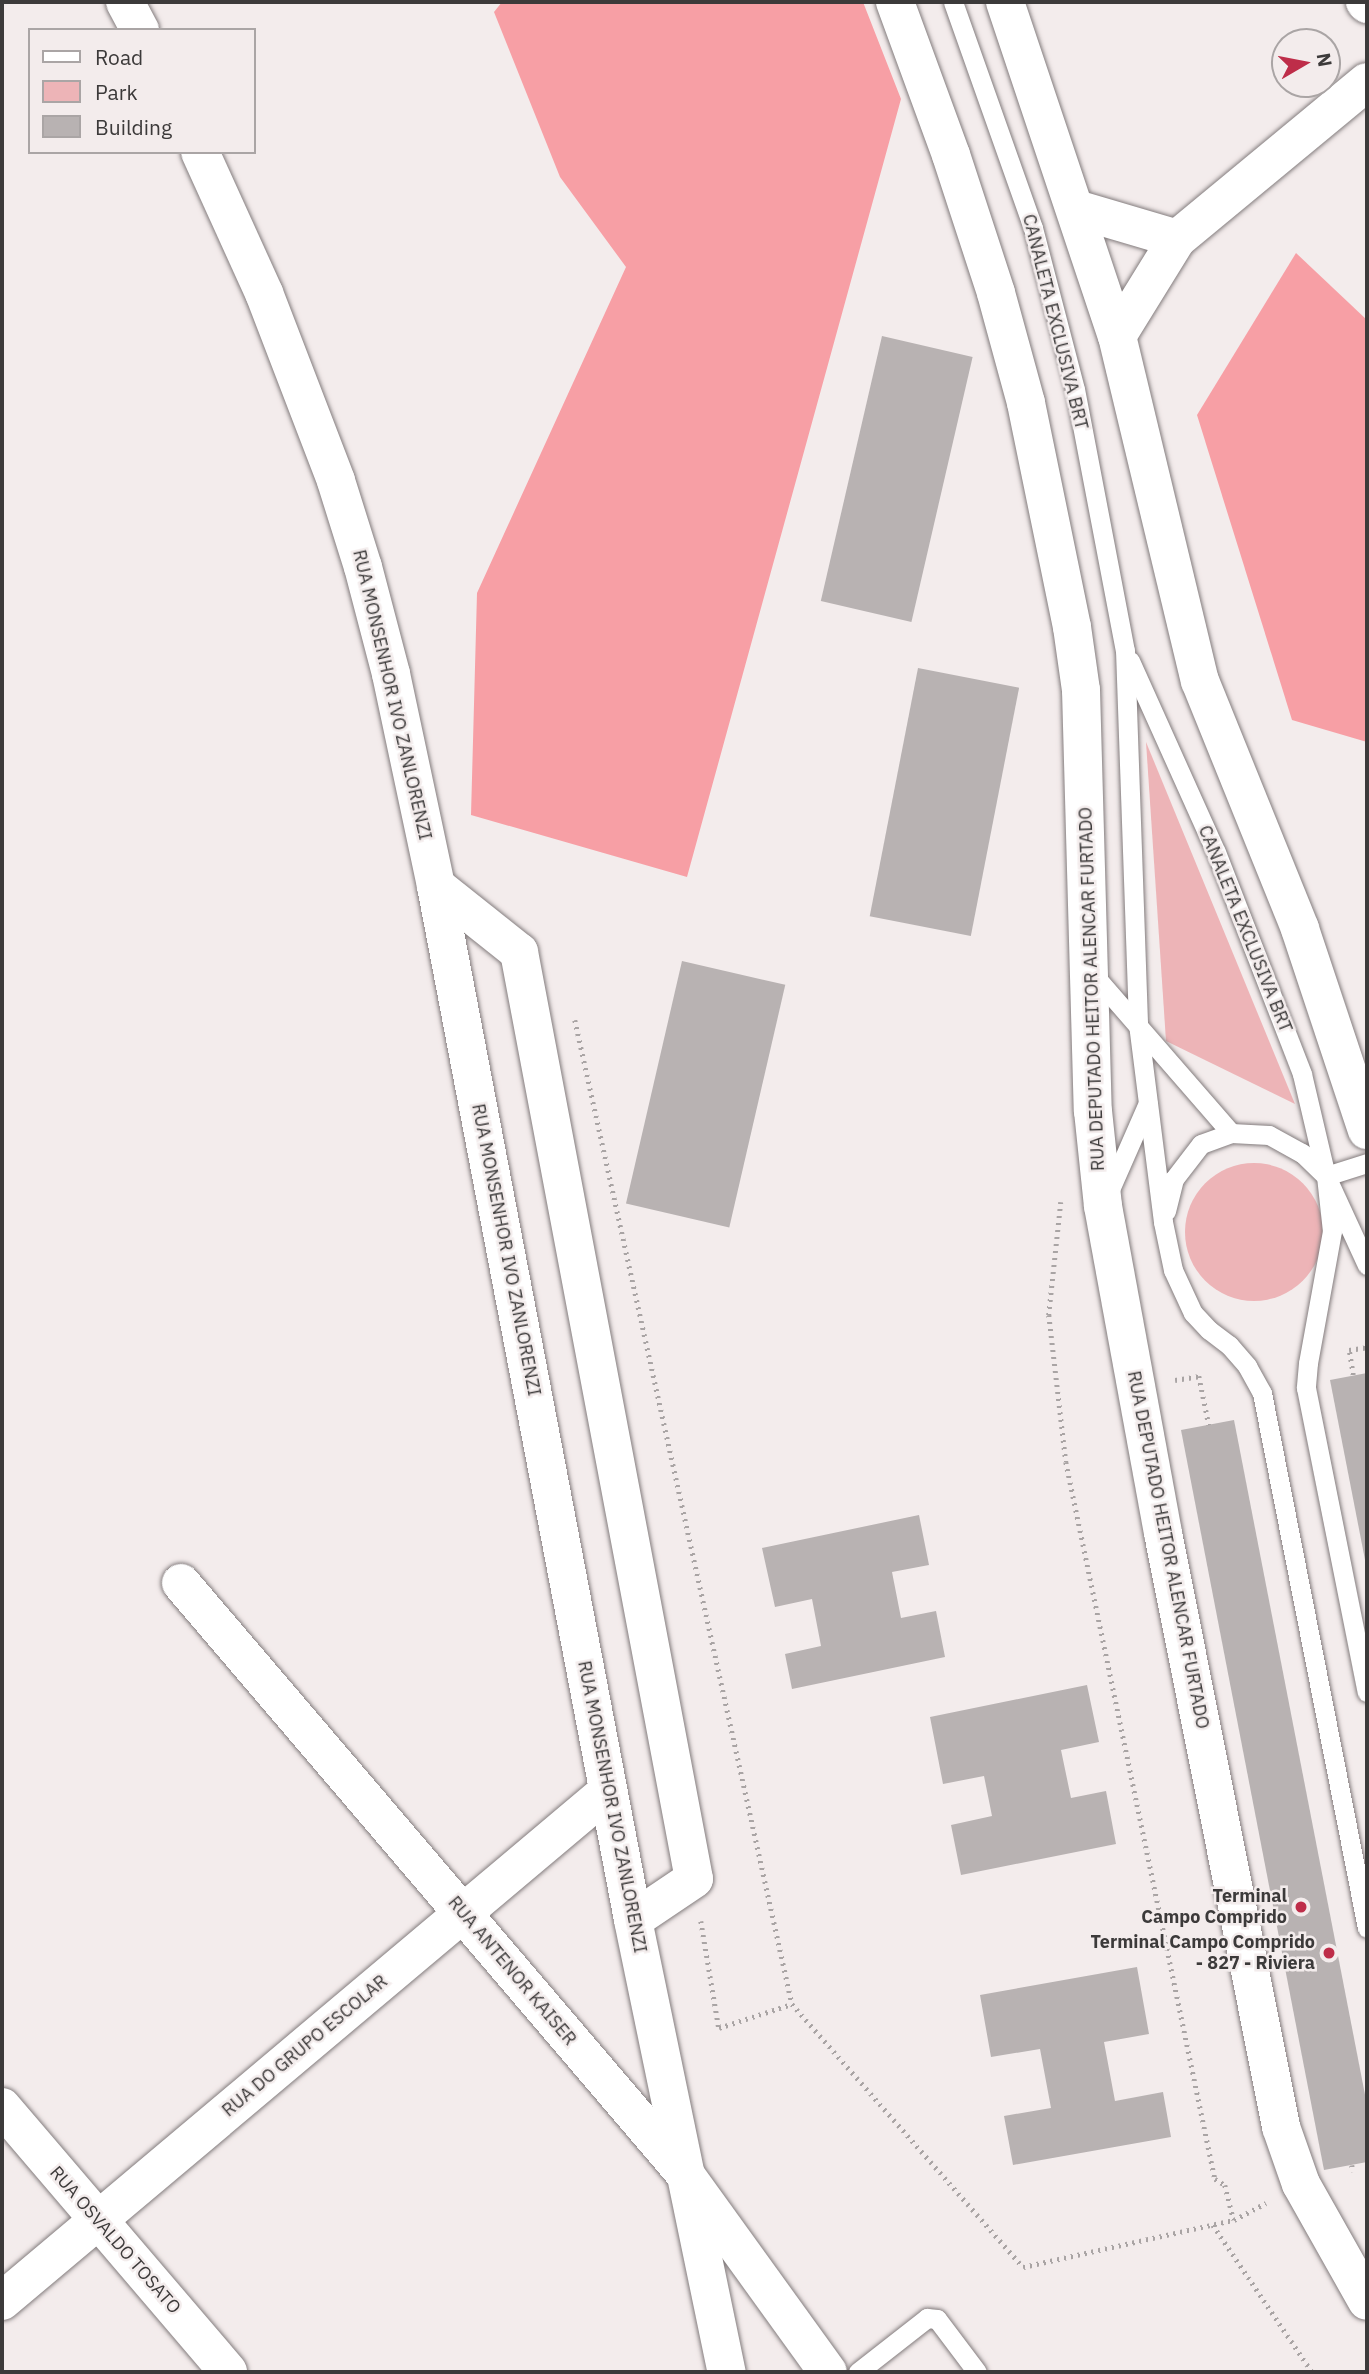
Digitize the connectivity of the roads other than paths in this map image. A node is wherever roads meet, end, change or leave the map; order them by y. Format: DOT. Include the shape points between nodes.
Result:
graph roads {
  1 [pos="125,2"];
  2 [pos="895,2"];
  3 [pos="953,2"];
  4 [pos="1005,2"];
  5 [pos="138,28"];
  6 [pos="1367,82"];
  7 [pos="201,154"];
  8 [pos="1076,209"];
  9 [pos="1177,239"];
  10 [pos="1117,336"];
  11 [pos="1125,650"];
  12 [pos="436,886"];
  13 [pos="1087,967"];
  14 [pos="1138,1024"];
  15 [pos="1148,1102"];
  16 [pos="1367,1130"];
  17 [pos="1231,1133"];
  18 [pos="1367,1163"];
  19 [pos="1326,1176"];
  20 [pos="1103,1206"];
  21 [pos="1163,1222"];
  22 [pos="1367,1265"];
  23 [pos="181,1583"];
  24 [pos="1367,1692"];
  25 [pos="608,1791"];
  26 [pos="462,1913"];
  27 [pos="633,1920"];
  28 [pos="1367,1927"];
  29 [pos="2,2107"];
  30 [pos="685,2174"];
  31 [pos="97,2220"];
  32 [pos="2,2301"];
  33 [pos="1367,2301"];
  34 [pos="228,2372"];
  35 [pos="727,2372"];
  36 [pos="828,2372"];
  37 [pos="858,2372"];
  38 [pos="977,2372"];
  1 -- 5 [label="street"];
  2 -- 13 [label="street, RUA DEPUTADO HEITOR ALENCAR FURTADO" via="996,293 1051,520 1081,691"];
  3 -- 11 [label="lane, CANALETA EXCLUSIVA BRT" via="1033,228 1075,389"];
  4 -- 8 [label="street"];
  6 -- 9 [label="street"];
  7 -- 12 [label="street, RUA MONSENHOR IVO ZANLORENZI" via="264,293 336,481 391,674"];
  8 -- 9 [label="street"];
  8 -- 10 [label="street"];
  9 -- 10 [label="street"];
  10 -- 16 [label="street" via="1200,681 1300,929"];
  11 -- 14 [label="lane, CANALETA EXCLUSIVA BRT"];
  11 -- 19 [label="lane, CANALETA EXCLUSIVA BRT" via="1216,852 1303,1074"];
  12 -- 25 [label="street, RUA MONSENHOR IVO ZANLORENZI"];
  12 -- 27 [label="street" via="519,952 694,1879"];
  13 -- 14 [label="lane"];
  13 -- 20 [label="street, RUA DEPUTADO HEITOR ALENCAR FURTADO" via="1093,1111"];
  14 -- 15 [label="lane, CANALETA EXCLUSIVA BRT"];
  14 -- 17 [label="lane"];
  15 -- 20 [label="lane"];
  15 -- 21 [label="lane, CANALETA EXCLUSIVA BRT"];
  17 -- 19 [label="lane" via="1269,1135 1302,1153"];
  17 -- 21 [label="lane" via="1201,1144 1174,1179"];
  18 -- 19 [label="lane"];
  19 -- 22 [label="lane"];
  19 -- 24 [label="lane" via="1332,1231 1306,1388"];
  20 -- 33 [label="street, RUA DEPUTADO HEITOR ALENCAR FURTADO" via="1281,2127 1301,2184"];
  21 -- 28 [label="lane" via="1173,1270 1193,1313 1247,1366 1266,1405"];
  23 -- 26 [label="street, RUA ANTENOR KAISER"];
  25 -- 26 [label="street, RUA DO GRUPO ESCOLAR"];
  25 -- 27 [label="street, RUA MONSENHOR IVO ZANLORENZI"];
  26 -- 30 [label="street, RUA ANTENOR KAISER"];
  26 -- 31 [label="street, RUA DO GRUPO ESCOLAR"];
  27 -- 30 [label="street, RUA MONSENHOR IVO ZANLORENZI"];
  29 -- 31 [label="street, RUA OSVALDO TOSATO"];
  30 -- 35 [label="street, RUA MONSENHOR IVO ZANLORENZI"];
  30 -- 36 [label="street, RUA ANTENOR KAISER"];
  31 -- 32 [label="street, RUA DO GRUPO ESCOLAR"];
  31 -- 34 [label="street, RUA OSVALDO TOSATO"];
  37 -- 38 [label="lane" via="928,2318 937,2319"];
}
